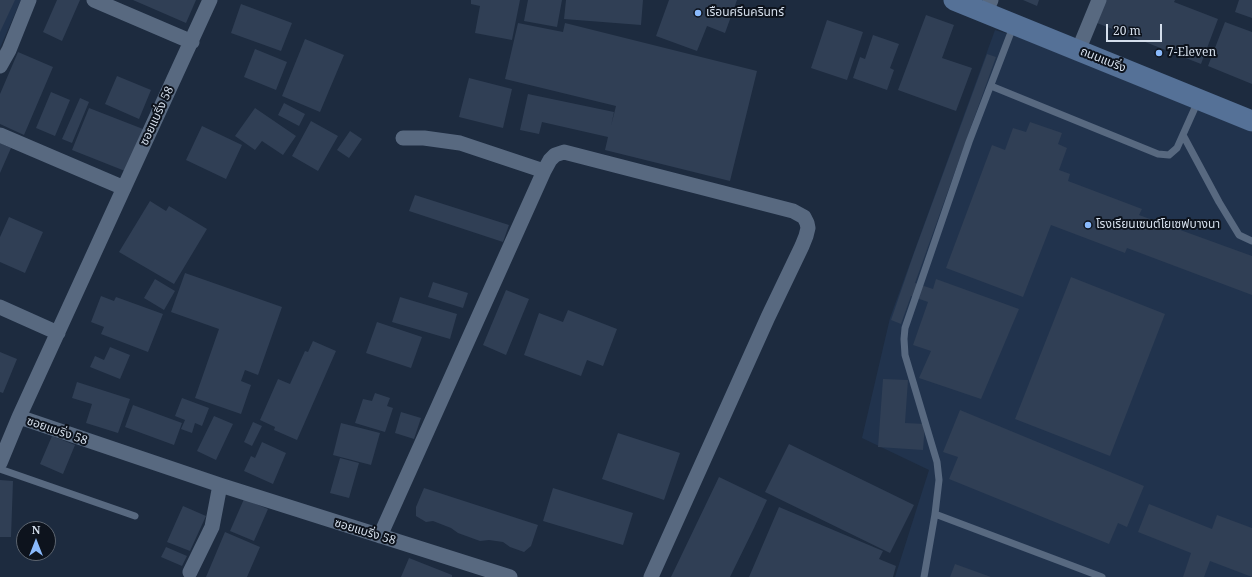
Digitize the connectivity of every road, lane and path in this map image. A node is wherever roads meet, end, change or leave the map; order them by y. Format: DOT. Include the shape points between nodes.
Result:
graph roads {
  1 [pos="29,0"];
  2 [pos="94,0"];
  3 [pos="210,0"];
  4 [pos="954,0"];
  5 [pos="1099,0"];
  6 [pos="988,6"];
  7 [pos="1014,25"];
  8 [pos="192,42"];
  9 [pos="1078,50"];
  10 [pos="0,66"];
  11 [pos="991,86"];
  12 [pos="1199,99"];
  13 [pos="1252,121"];
  14 [pos="0,135"];
  15 [pos="1183,135"];
  16 [pos="403,138"];
  17 [pos="544,171"];
  18 [pos="124,188"];
  19 [pos="1252,241"];
  20 [pos="0,308"];
  21 [pos="58,333"];
  22 [pos="19,417"];
  23 [pos="0,463"];
  24 [pos="0,469"];
  25 [pos="220,485"];
  26 [pos="936,514"];
  27 [pos="135,516"];
  28 [pos="380,536"];
  29 [pos="190,572"];
  30 [pos="510,577"];
  31 [pos="651,577"];
  32 [pos="924,577"];
  33 [pos="1102,577"];
  1 -- 10 [label="street"];
  2 -- 8 [label="street"];
  3 -- 8 [label="street, ซอยแบริ่ง 58"];
  4 -- 6 [label="main road, ถนนแบริ่ง"];
  5 -- 9 [label="street"];
  6 -- 7 [label="main road, ถนนแบริ่ง"];
  7 -- 9 [label="main road, ถนนแบริ่ง"];
  7 -- 11 [label="lane"];
  8 -- 18 [label="street, ซอยแบริ่ง 58"];
  9 -- 12 [label="main road, ถนนแบริ่ง"];
  11 -- 15 [label="lane" via="1158,154 1169,155 1177,148"];
  11 -- 26 [label="lane" via="905,328 905,355 937,462 939,480"];
  12 -- 13 [label="main road, ถนนแบริ่ง"];
  12 -- 15 [label="lane"];
  14 -- 18 [label="street"];
  15 -- 19 [label="lane" via="1239,235"];
  16 -- 17 [label="street" via="460,143"];
  17 -- 28 [label="street"];
  17 -- 31 [label="street" via="555,155 564,152 793,211 804,217 807,223 808,228 802,246"];
  18 -- 21 [label="street, ซอยแบริ่ง 58"];
  20 -- 21 [label="street"];
  21 -- 22 [label="street, ซอยแบริ่ง 58"];
  22 -- 23 [label="street"];
  22 -- 25 [label="street, ซอยแบริ่ง 58"];
  24 -- 27 [label="lane"];
  25 -- 28 [label="street, ซอยแบริ่ง 58"];
  25 -- 29 [label="street" via="212,527"];
  26 -- 32 [label="lane"];
  26 -- 33 [label="lane"];
  28 -- 30 [label="street, ซอยแบริ่ง 58"];
}
